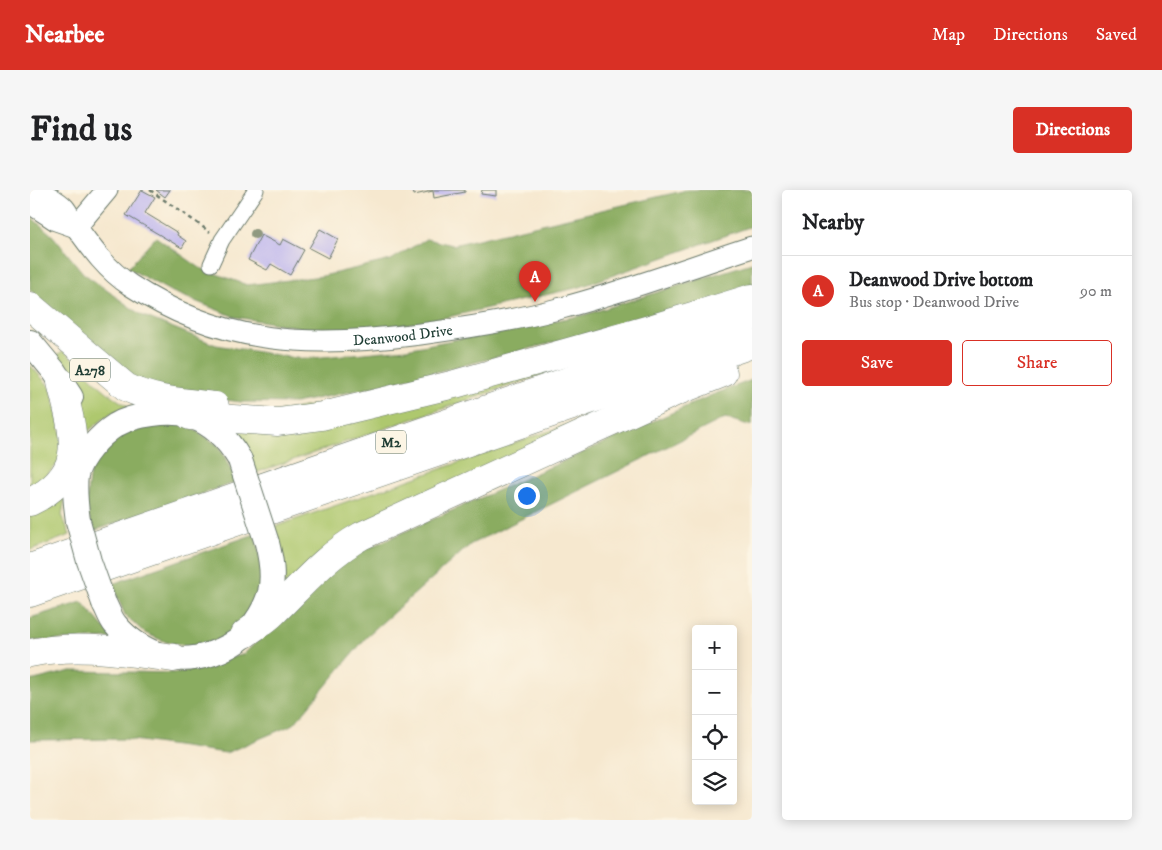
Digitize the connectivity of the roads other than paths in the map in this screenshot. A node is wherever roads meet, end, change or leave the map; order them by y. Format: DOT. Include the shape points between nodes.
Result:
graph roads {
  1 [pos="38,190"];
  2 [pos="107,190"];
  3 [pos="256,190"];
  4 [pos="30,203"];
  5 [pos="76,227"];
  6 [pos="752,247"];
  7 [pos="211,264"];
  8 [pos="752,298"];
  9 [pos="30,307"];
  10 [pos="752,318"];
  11 [pos="30,342"];
  12 [pos="752,344"];
  13 [pos="752,361"];
  14 [pos="61,382"];
  15 [pos="380,402"];
  16 [pos="162,414"];
  17 [pos="190,416"];
  18 [pos="80,467"];
  19 [pos="30,502"];
  20 [pos="30,508"];
  21 [pos="30,568"];
  22 [pos="30,593"];
  23 [pos="245,634"];
  24 [pos="30,654"];
  25 [pos="174,658"];
  1 -- 5 [label="street, Deanwood Drive" via="63,207"];
  2 -- 5 [label="street"];
  3 -- 7 [label="street" via="222,240"];
  4 -- 5 [label="street" via="56,220"];
  5 -- 6 [label="street, Deanwood Drive" via="105,265 130,285 169,306 238,332 281,340 328,343 471,327 530,316 624,290"];
  8 -- 15 [label="highway" via="483,376"];
  9 -- 15 [label="highway" via="126,387 140,394 231,408 276,411"];
  9 -- 16 [label="main road, A278" via="114,393 137,406"];
  10 -- 21 [label="highway, M2"];
  11 -- 14 [label="main road, A278"];
  12 -- 22 [label="highway, M2"];
  13 -- 23 [label="highway" via="673,393 361,536 325,561 272,614"];
  14 -- 18 [label="main road, A278" via="79,414 82,430"];
  14 -- 19 [label="highway" via="73,432 73,454 59,480 50,490"];
  15 -- 17 [label="highway" via="299,420 253,421"];
  16 -- 17 [label="main road"];
  16 -- 18 [label="main road" via="116,425 104,435"];
  17 -- 23 [label="main road, bridge" via="223,437 240,460 272,559 270,592 259,617"];
  18 -- 20 [label="highway" via="61,491 40,507"];
  18 -- 25 [label="main road, bridge" via="75,494 78,521 104,603 115,623 131,640"];
  23 -- 25 [label="main road" via="208,654"];
  24 -- 25 [label="highway" via="74,647"];
}
